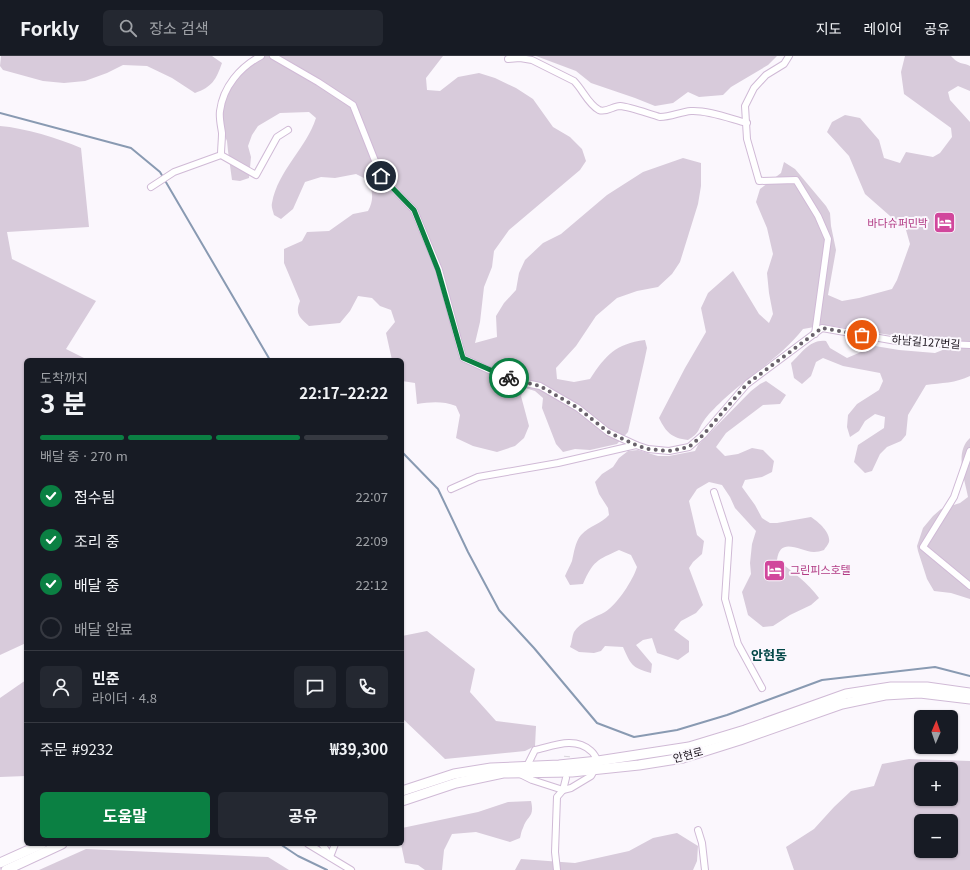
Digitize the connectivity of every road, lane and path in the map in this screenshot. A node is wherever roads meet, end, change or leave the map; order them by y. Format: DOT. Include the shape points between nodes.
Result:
graph roads {
  1 [pos="261,56"];
  2 [pos="273,56"];
  3 [pos="789,56"];
  4 [pos="508,59"];
  5 [pos="747,123"];
  6 [pos="288,130"];
  7 [pos="221,155"];
  8 [pos="150,187"];
  9 [pos="814,334"];
  10 [pos="970,345"];
  11 [pos="636,445"];
  12 [pos="970,451"];
  13 [pos="451,488"];
  14 [pos="714,492"];
  15 [pos="970,586"];
  16 [pos="762,688"];
  17 [pos="970,693"];
  18 [pos="970,699"];
  19 [pos="596,765"];
  20 [pos="528,766"];
  21 [pos="517,773"];
  22 [pos="566,778"];
  23 [pos="404,790"];
  24 [pos="563,790"];
  25 [pos="404,800"];
  26 [pos="698,830"];
  27 [pos="38,846"];
  28 [pos="58,846"];
  29 [pos="311,846"];
  30 [pos="323,846"];
  31 [pos="334,846"];
  32 [pos="330,857"];
  33 [pos="0,863"];
  34 [pos="6,870"];
  35 [pos="351,870"];
  36 [pos="557,870"];
  37 [pos="706,870"];
  1 -- 7 [label="street" via="249,62 230,84 223,98 219,113 222,133"];
  2 -- 11 [label="street, 하남길127번길" via="353,105 381,176 414,210 438,270 463,358 511,380 540,386 578,408 608,432"];
  3 -- 5 [label="street" via="784,64 766,75 754,88 745,106"];
  4 -- 5 [label="street" via="532,60 574,81 600,111 619,106 660,118 692,111 706,112"];
  5 -- 9 [label="street" via="747,139 759,181 796,180 818,216 828,239"];
  6 -- 7 [label="street" via="277,137 256,175"];
  7 -- 8 [label="street" via="174,172"];
  9 -- 10 [label="street, 하남길127번길" via="822,328 902,342"];
  9 -- 11 [label="street, 하남길127번길" via="747,384 703,435 689,447 669,451"];
  11 -- 13 [label="street" via="558,463 478,477"];
  12 -- 15 [label="street" via="954,497 923,547"];
  14 -- 16 [label="street" via="729,538 725,599 738,644"];
  17 -- 19 [label="street, 안현로" via="927,687 891,687 846,694 689,747"];
  18 -- 19 [label="street, 안현로" via="920,693 885,695 842,704 683,758 639,765"];
  19 -- 20 [label="street, 안현로"];
  19 -- 20 [label="street" via="592,751 570,742 535,750"];
  19 -- 21 [label="street, 안현로" via="572,772"];
  19 -- 24 [label="street" via="591,776 572,788"];
  20 -- 23 [label="street, 안현로" via="454,774"];
  21 -- 24 [label="street"];
  21 -- 25 [label="street, 안현로" via="503,773 456,783"];
  22 -- 24 [label="street"];
  24 -- 36 [label="street" via="558,798 555,852"];
  26 -- 37 [label="street"];
  27 -- 33 [label="street"];
  28 -- 34 [label="street"];
  29 -- 32 [label="street"];
  30 -- 32 [label="street"];
  31 -- 32 [label="street"];
  32 -- 35 [label="street"];
}
